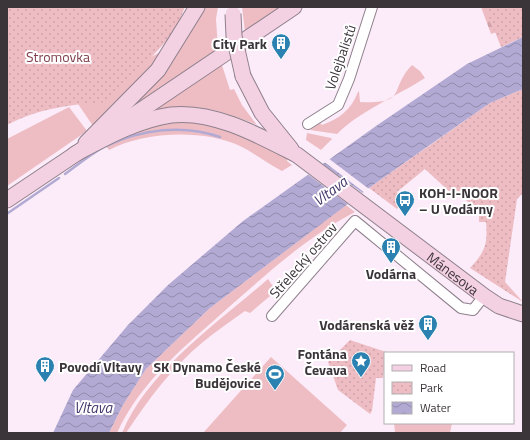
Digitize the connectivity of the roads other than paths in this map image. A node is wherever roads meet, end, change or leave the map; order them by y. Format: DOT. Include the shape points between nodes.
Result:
graph roads {
  1 [pos="197,7"];
  2 [pos="294,7"];
  3 [pos="372,7"];
  4 [pos="234,10"];
  5 [pos="308,124"];
  6 [pos="75,154"];
  7 [pos="300,157"];
  8 [pos="7,200"];
  9 [pos="484,296"];
  10 [pos="523,314"];
  11 [pos="272,316"];
  1 -- 6 [label="main road" via="158,70"];
  2 -- 6 [label="main road"];
  3 -- 5 [label="street, Volejbalistů" via="338,105"];
  4 -- 7 [label="main road, bridge" via="234,36 243,76 262,113 281,139"];
  6 -- 7 [label="main road" via="107,137 143,123 171,115 184,115 218,121 268,140"];
  6 -- 8 [label="main road"];
  7 -- 9 [label="main road, Mánesova"];
  9 -- 10 [label="main road, Mánesova" via="500,306"];
  9 -- 11 [label="street, Střelecký ostrov" via="473,310 461,308 355,221"];
}
